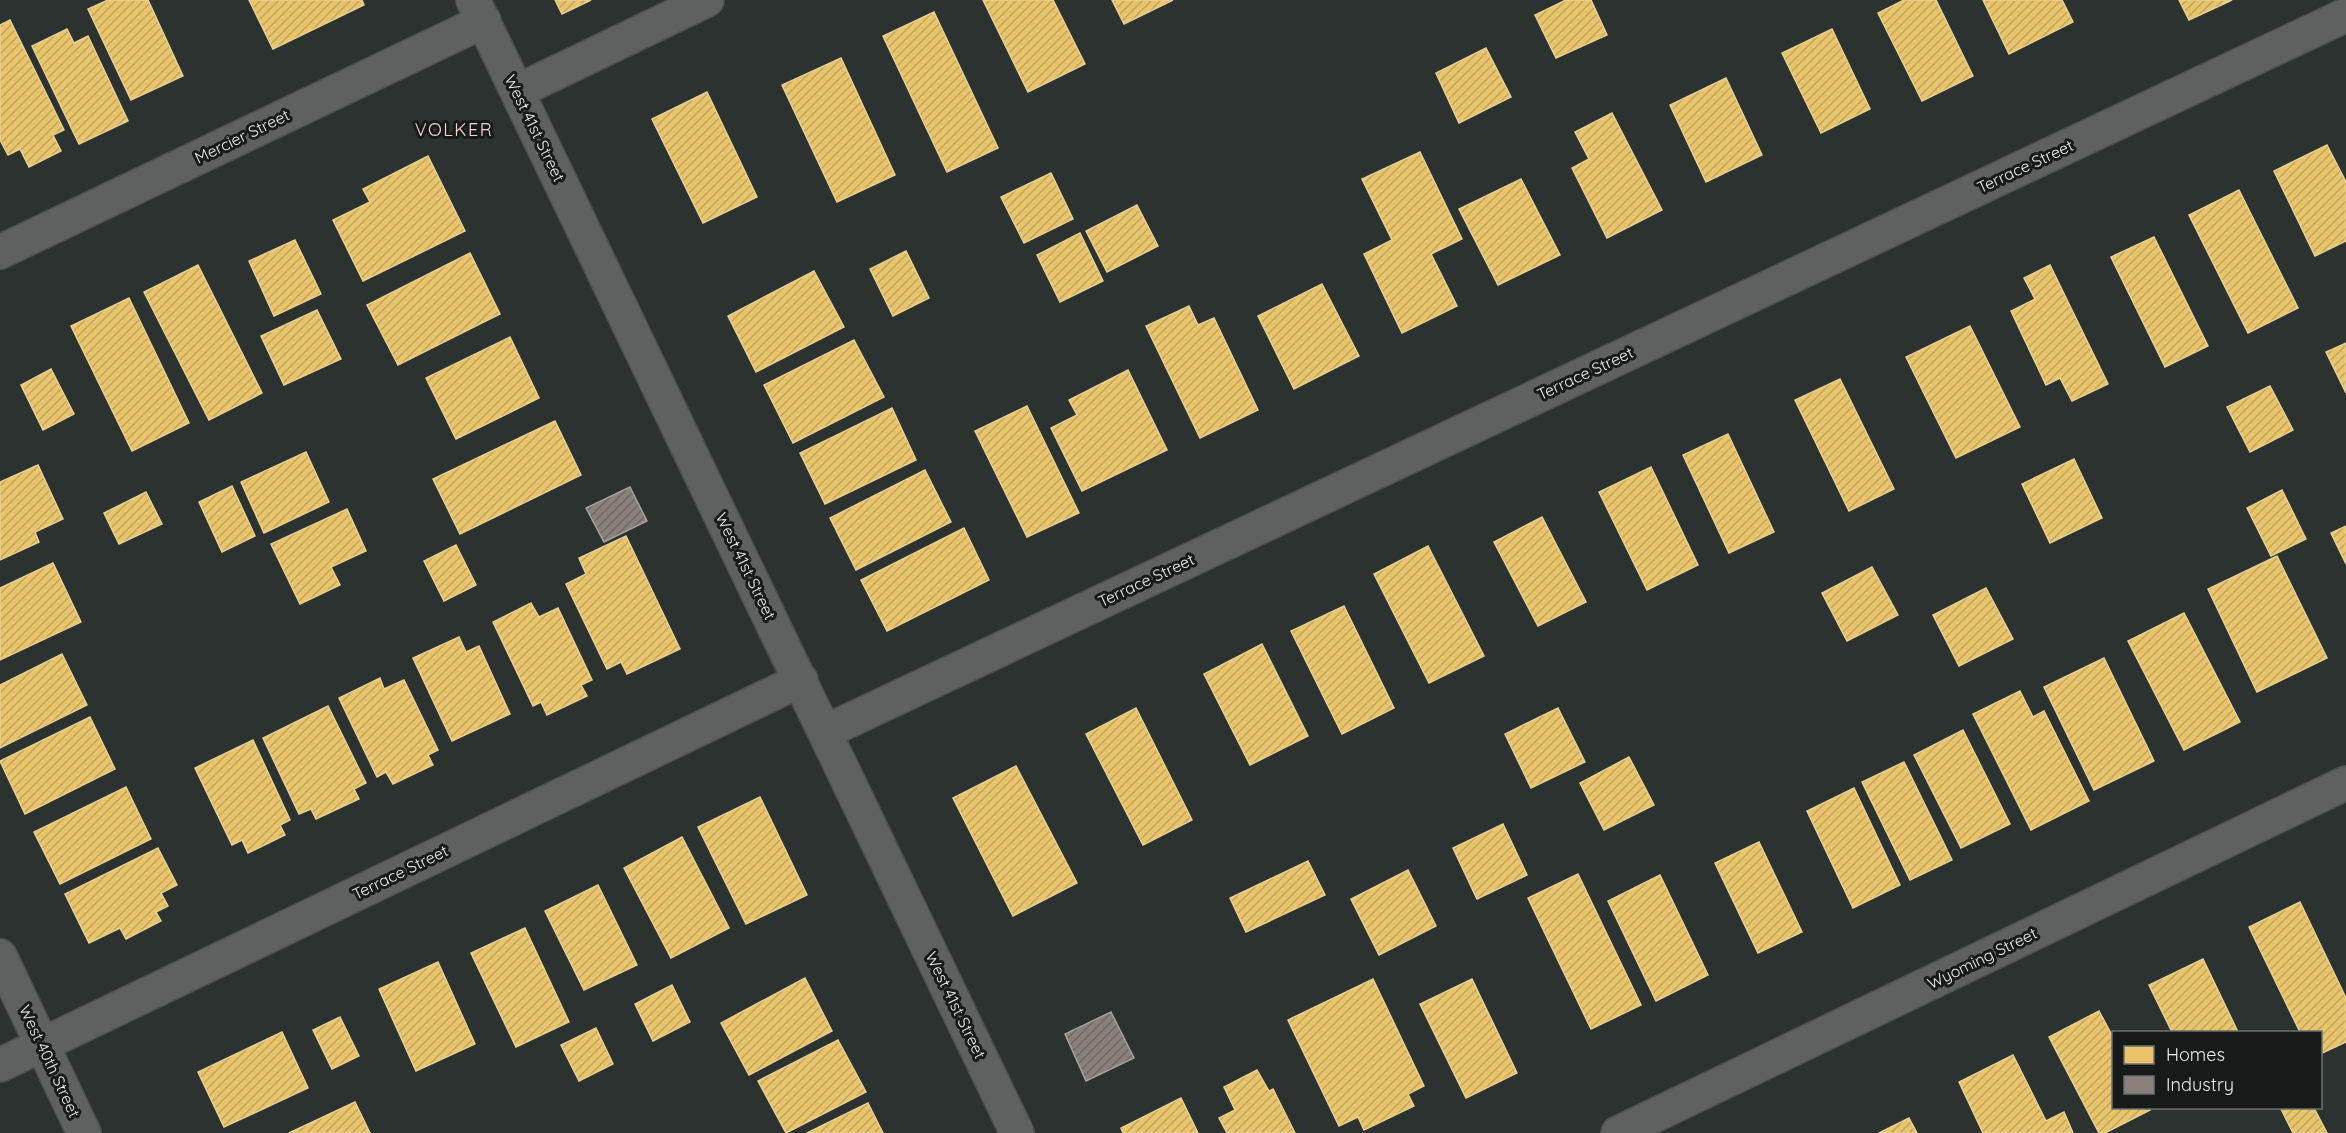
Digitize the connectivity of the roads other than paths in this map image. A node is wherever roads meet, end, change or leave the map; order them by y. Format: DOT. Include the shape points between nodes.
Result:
graph roads {
  1 [pos="706,0"];
  2 [pos="478,10"];
  3 [pos="2346,15"];
  4 [pos="518,91"];
  5 [pos="0,252"];
  6 [pos="801,680"];
  7 [pos="825,732"];
  8 [pos="2346,783"];
  9 [pos="0,956"];
  10 [pos="42,1045"];
  11 [pos="0,1065"];
  12 [pos="84,1133"];
  13 [pos="1017,1133"];
  14 [pos="1618,1133"];
  1 -- 4 [label="street"];
  2 -- 4 [label="street, West 41st Street"];
  2 -- 5 [label="street, Mercier Street"];
  3 -- 7 [label="street, Terrace Street"];
  4 -- 6 [label="street, West 41st Street"];
  6 -- 7 [label="street, West 41st Street"];
  6 -- 10 [label="street, Terrace Street"];
  7 -- 13 [label="street, West 41st Street"];
  8 -- 14 [label="street, Wyoming Street"];
  9 -- 10 [label="street, West 40th Street"];
  10 -- 11 [label="street, Terrace Street"];
  10 -- 12 [label="street, West 40th Street"];
}
